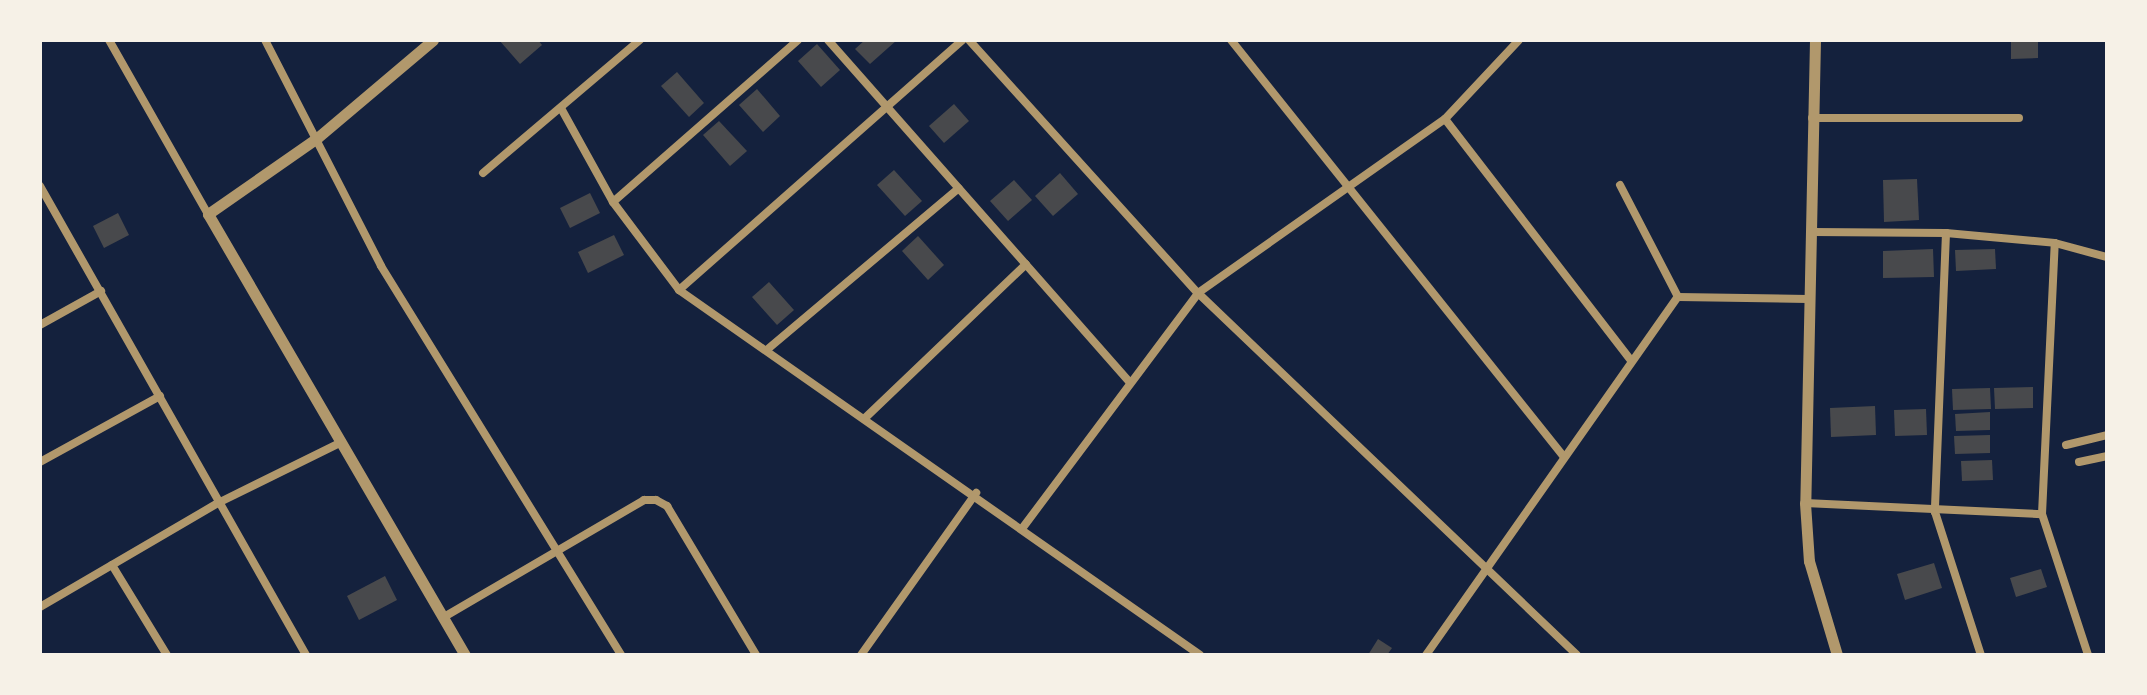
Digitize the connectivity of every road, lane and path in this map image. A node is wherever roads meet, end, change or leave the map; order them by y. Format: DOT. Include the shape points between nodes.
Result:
graph roads {
  1 [pos="109,40"];
  2 [pos="265,40"];
  3 [pos="433,40"];
  4 [pos="640,40"];
  5 [pos="798,40"];
  6 [pos="828,40"];
  7 [pos="966,40"];
  8 [pos="1231,40"];
  9 [pos="1519,40"];
  10 [pos="1815,40"];
  11 [pos="887,107"];
  12 [pos="562,110"];
  13 [pos="1812,118"];
  14 [pos="2019,118"];
  15 [pos="1445,119"];
  16 [pos="317,138"];
  17 [pos="483,173"];
  18 [pos="1620,185"];
  19 [pos="40,186"];
  20 [pos="959,188"];
  21 [pos="1350,189"];
  22 [pos="613,202"];
  23 [pos="208,214"];
  24 [pos="1813,232"];
  25 [pos="1946,233"];
  26 [pos="2055,243"];
  27 [pos="2107,257"];
  28 [pos="1026,264"];
  29 [pos="679,290"];
  30 [pos="101,291"];
  31 [pos="1198,293"];
  32 [pos="1678,297"];
  33 [pos="1808,299"];
  34 [pos="40,325"];
  35 [pos="769,348"];
  36 [pos="1630,359"];
  37 [pos="1130,382"];
  38 [pos="160,396"];
  39 [pos="864,419"];
  40 [pos="2107,435"];
  41 [pos="342,442"];
  42 [pos="2066,445"];
  43 [pos="2107,456"];
  44 [pos="1564,457"];
  45 [pos="40,462"];
  46 [pos="2079,462"];
  47 [pos="976,493"];
  48 [pos="220,502"];
  49 [pos="1805,503"];
  50 [pos="1935,512"];
  51 [pos="2042,514"];
  52 [pos="1024,526"];
  53 [pos="555,552"];
  54 [pos="1489,563"];
  55 [pos="112,565"];
  56 [pos="40,607"];
  57 [pos="444,617"];
  58 [pos="167,655"];
  59 [pos="306,655"];
  60 [pos="465,655"];
  61 [pos="621,655"];
  62 [pos="756,655"];
  63 [pos="861,655"];
  64 [pos="1200,655"];
  65 [pos="1426,655"];
  66 [pos="1577,655"];
  67 [pos="1837,655"];
  68 [pos="1981,655"];
  69 [pos="2088,655"];
  1 -- 23 [label="street"];
  2 -- 16 [label="street"];
  3 -- 16 [label="street"];
  4 -- 12 [label="street"];
  5 -- 22 [label="street"];
  6 -- 11 [label="street"];
  7 -- 11 [label="street"];
  7 -- 31 [label="street"];
  8 -- 21 [label="street"];
  9 -- 15 [label="street"];
  10 -- 13 [label="street"];
  11 -- 20 [label="street"];
  11 -- 29 [label="street"];
  12 -- 17 [label="street"];
  12 -- 22 [label="street"];
  13 -- 14 [label="street"];
  13 -- 24 [label="street"];
  15 -- 21 [label="street"];
  15 -- 36 [label="street"];
  16 -- 23 [label="street"];
  16 -- 53 [label="street" via="381,266"];
  18 -- 32 [label="street"];
  19 -- 30 [label="street"];
  20 -- 28 [label="street"];
  20 -- 35 [label="street"];
  21 -- 31 [label="street"];
  21 -- 44 [label="street"];
  22 -- 29 [label="street"];
  23 -- 41 [label="street"];
  24 -- 25 [label="street"];
  24 -- 33 [label="street"];
  25 -- 26 [label="street"];
  25 -- 50 [label="street"];
  26 -- 27 [label="street"];
  26 -- 51 [label="street"];
  28 -- 37 [label="street"];
  28 -- 39 [label="street"];
  29 -- 35 [label="street"];
  30 -- 34 [label="street"];
  30 -- 38 [label="street"];
  31 -- 37 [label="street"];
  31 -- 54 [label="street"];
  32 -- 33 [label="street"];
  32 -- 36 [label="street"];
  33 -- 49 [label="street"];
  35 -- 39 [label="street"];
  36 -- 44 [label="street"];
  37 -- 52 [label="street"];
  38 -- 45 [label="street"];
  38 -- 48 [label="street"];
  39 -- 47 [label="street"];
  40 -- 42 [label="street"];
  41 -- 48 [label="street"];
  41 -- 57 [label="street"];
  43 -- 46 [label="street"];
  44 -- 54 [label="street"];
  47 -- 52 [label="street"];
  47 -- 63 [label="street"];
  48 -- 55 [label="street"];
  48 -- 59 [label="street"];
  49 -- 50 [label="street"];
  49 -- 67 [label="street" via="1809,561"];
  50 -- 51 [label="street"];
  50 -- 68 [label="street"];
  51 -- 69 [label="street"];
  52 -- 64 [label="street"];
  53 -- 57 [label="street"];
  53 -- 61 [label="street"];
  53 -- 62 [label="street" via="656,500 667,506"];
  54 -- 65 [label="street"];
  54 -- 66 [label="street"];
  55 -- 56 [label="street"];
  55 -- 58 [label="street"];
  57 -- 60 [label="street"];
}
